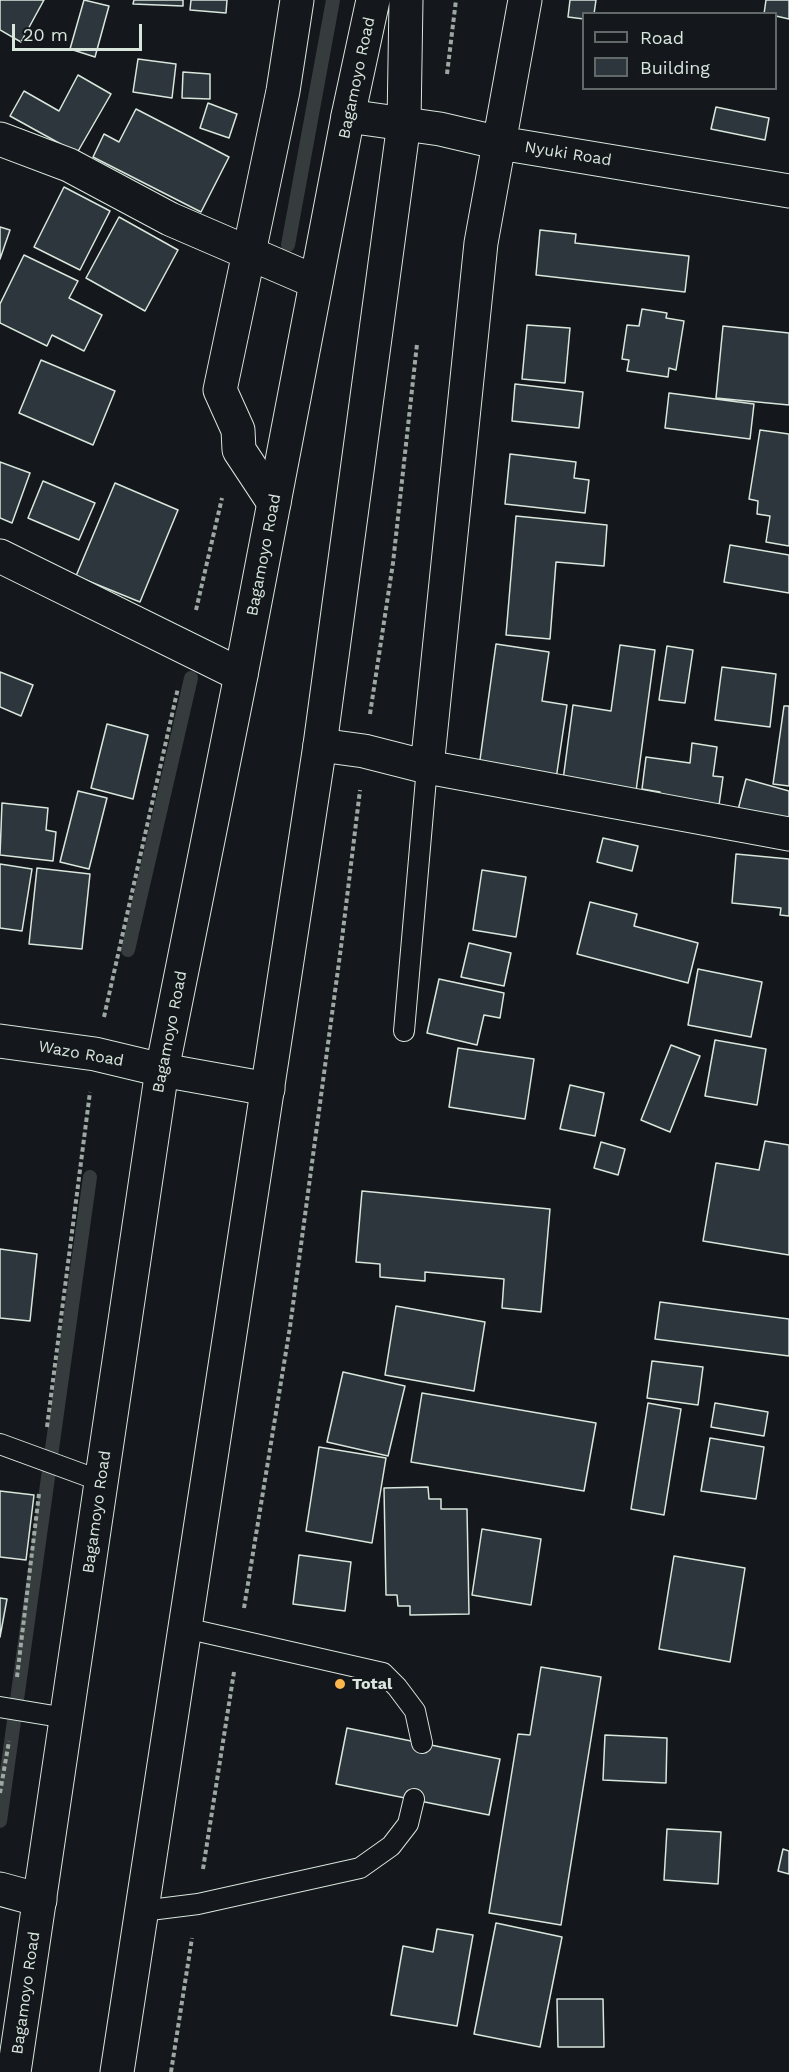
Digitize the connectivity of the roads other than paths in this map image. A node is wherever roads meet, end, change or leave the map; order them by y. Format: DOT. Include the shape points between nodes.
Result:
graph roads {
  1 [pos="297,0"];
  2 [pos="373,0"];
  3 [pos="406,0"];
  4 [pos="525,0"];
  5 [pos="348,116"];
  6 [pos="404,123"];
  7 [pos="0,139"];
  8 [pos="500,143"];
  9 [pos="789,191"];
  10 [pos="249,252"];
  11 [pos="316,282"];
  12 [pos="274,502"];
  13 [pos="0,555"];
  14 [pos="241,675"];
  15 [pos="320,745"];
  16 [pos="427,767"];
  17 [pos="789,834"];
  18 [pos="404,1031"];
  19 [pos="0,1041"];
  20 [pos="162,1070"];
  21 [pos="268,1089"];
  22 [pos="0,1444"];
  23 [pos="101,1481"];
  24 [pos="185,1628"];
  25 [pos="12,1708"];
  26 [pos="66,1718"];
  27 [pos="422,1743"];
  28 [pos="414,1799"];
  29 [pos="0,1889"];
  30 [pos="40,1900"];
  31 [pos="142,1911"];
  32 [pos="14,2072"];
  33 [pos="117,2072"];
  1 -- 10 [label="main road" via="283,91"];
  2 -- 5 [label="main road, Bagamoyo Road"];
  3 -- 6 [label="main road"];
  4 -- 8 [label="main road"];
  5 -- 6 [label="main road, Nyuki Road"];
  5 -- 11 [label="main road, Bagamoyo Road"];
  6 -- 8 [label="main road, Nyuki Road"];
  6 -- 15 [label="main road"];
  7 -- 10 [label="main road" via="69,165 170,219"];
  8 -- 9 [label="main road, Nyuki Road"];
  8 -- 16 [label="main road" via="481,243"];
  10 -- 11 [label="main road"];
  10 -- 12 [label="main road" via="220,390 238,430 239,450"];
  11 -- 12 [label="main road, Bagamoyo Road"];
  12 -- 14 [label="main road, Bagamoyo Road"];
  13 -- 14 [label="main road"];
  14 -- 20 [label="main road, Bagamoyo Road"];
  15 -- 16 [label="main road"];
  15 -- 21 [label="main road"];
  16 -- 17 [label="main road"];
  16 -- 18 [label="lane"];
  19 -- 20 [label="main road, Wazo Road" via="95,1054"];
  20 -- 21 [label="main road, Wazo Road"];
  20 -- 23 [label="main road, Bagamoyo Road"];
  21 -- 24 [label="main road"];
  22 -- 23 [label="lane"];
  23 -- 26 [label="main road, Bagamoyo Road"];
  24 -- 27 [label="lane" via="382,1673 415,1711"];
  24 -- 31 [label="main road"];
  25 -- 26 [label="lane"];
  26 -- 30 [label="main road, Bagamoyo Road"];
  28 -- 31 [label="lane" via="408,1824 390,1846 360,1868 198,1904"];
  29 -- 30 [label="main road"];
  30 -- 32 [label="main road, Bagamoyo Road"];
  31 -- 33 [label="main road"];
}
